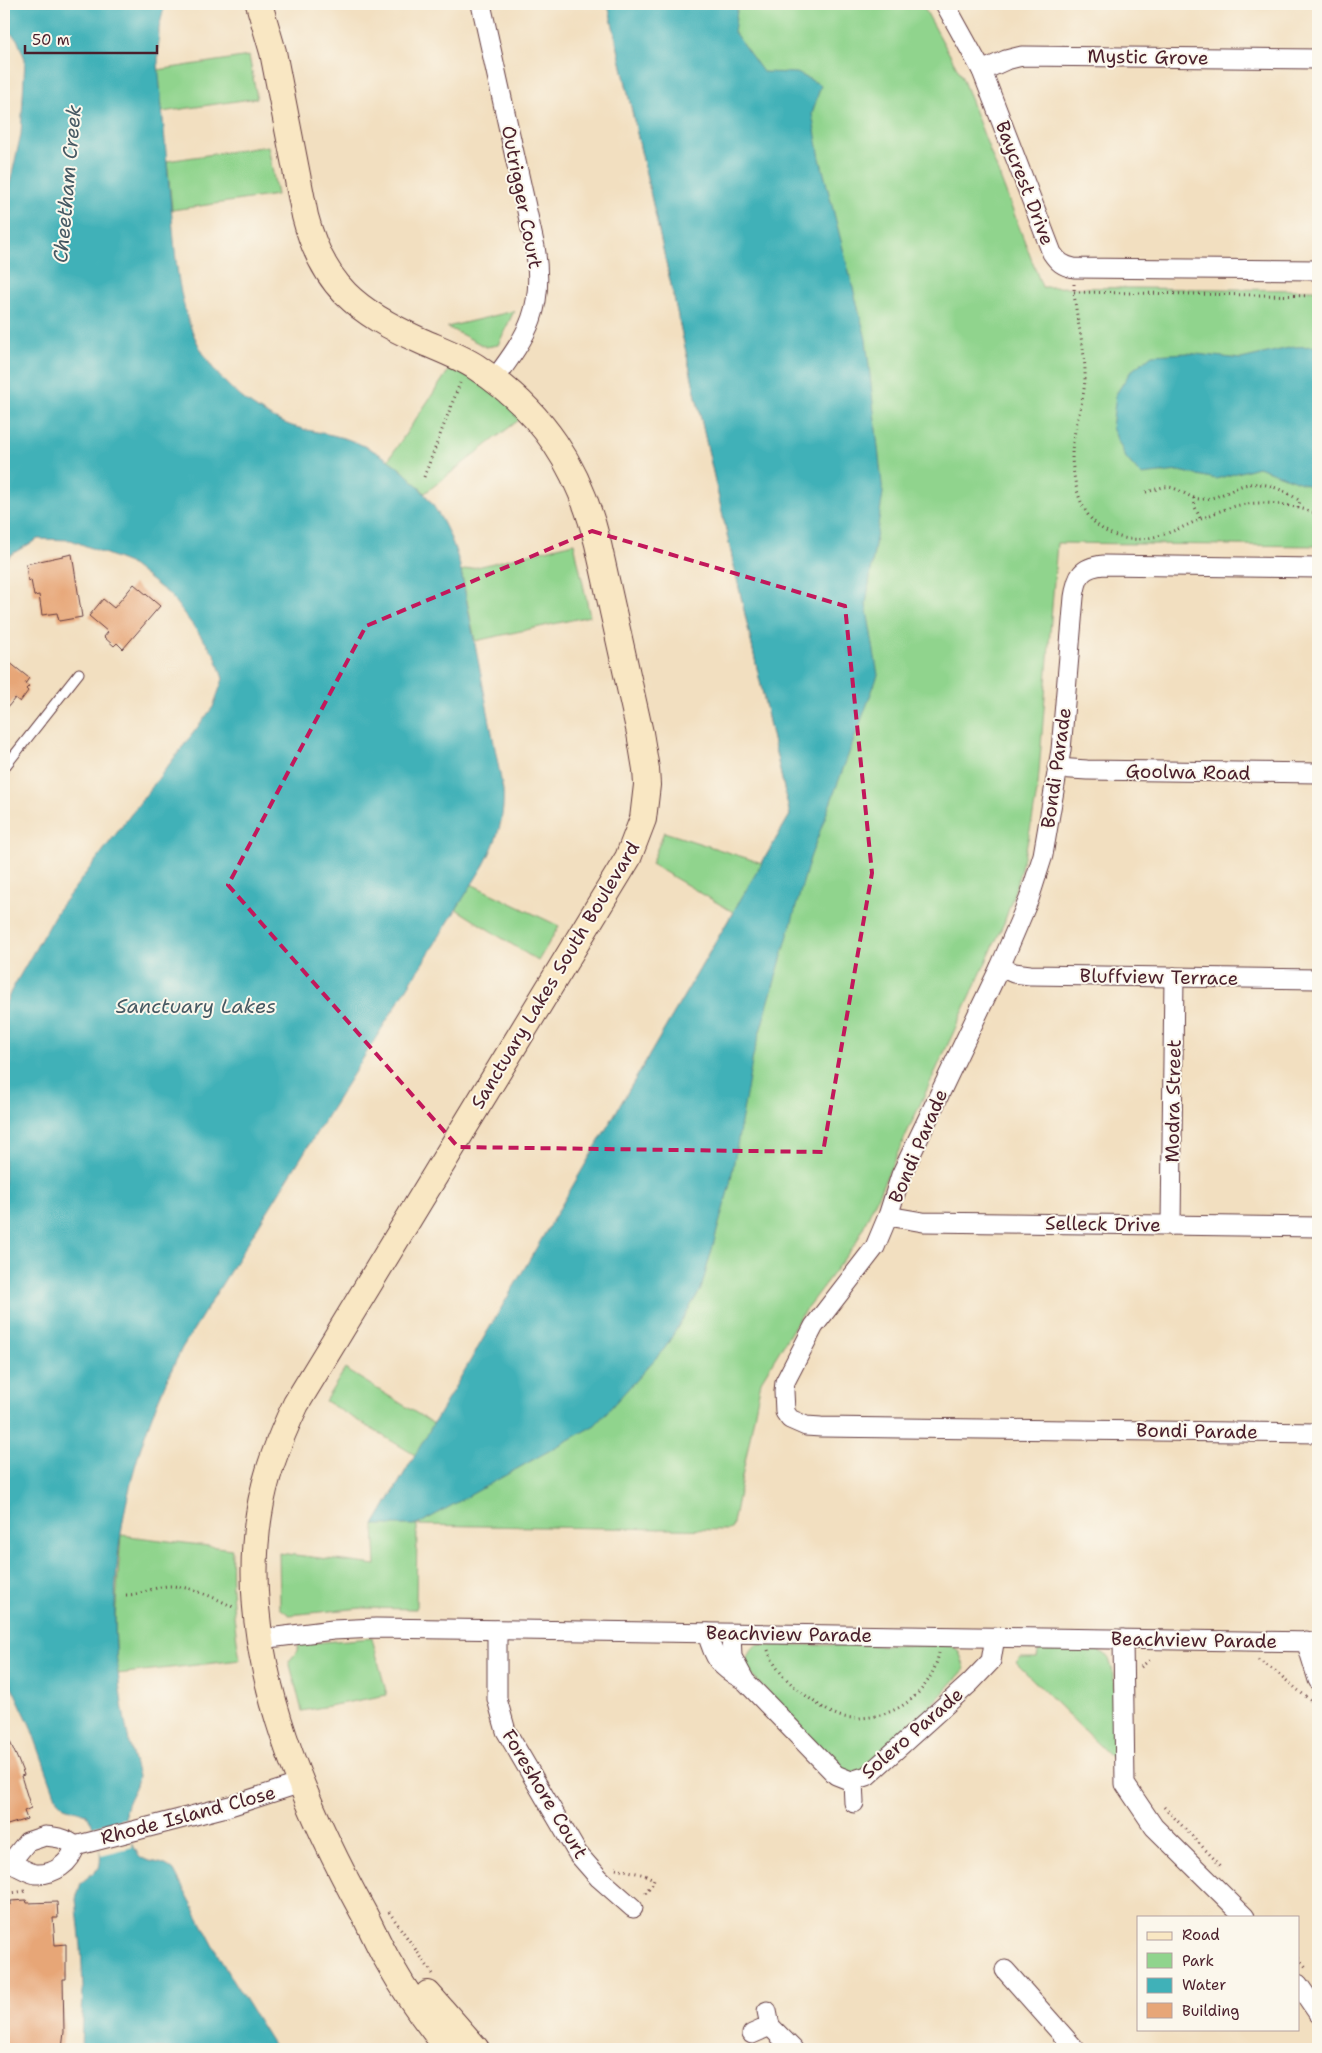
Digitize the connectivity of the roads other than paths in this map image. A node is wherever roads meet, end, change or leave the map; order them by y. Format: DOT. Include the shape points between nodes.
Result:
graph roads {
  1 [pos="259,4"];
  2 [pos="481,4"];
  3 [pos="945,4"];
  4 [pos="1318,59"];
  5 [pos="982,71"];
  6 [pos="1318,270"];
  7 [pos="494,380"];
  8 [pos="1318,568"];
  9 [pos="79,673"];
  10 [pos="4,768"];
  11 [pos="1057,768"];
  12 [pos="1318,773"];
  13 [pos="1000,967"];
  14 [pos="1174,977"];
  15 [pos="1318,979"];
  16 [pos="888,1216"];
  17 [pos="1171,1225"];
  18 [pos="1318,1227"];
  19 [pos="1318,1433"];
  20 [pos="497,1630"];
  21 [pos="707,1633"];
  22 [pos="731,1634"];
  23 [pos="976,1637"];
  24 [pos="995,1637"];
  25 [pos="261,1639"];
  26 [pos="1123,1639"];
  27 [pos="1312,1641"];
  28 [pos="1318,1680"];
  29 [pos="745,1681"];
  30 [pos="970,1683"];
  31 [pos="853,1781"];
  32 [pos="301,1783"];
  33 [pos="854,1803"];
  34 [pos="75,1846"];
  35 [pos="7,1864"];
  36 [pos="634,1908"];
  37 [pos="1244,1916"];
  38 [pos="379,1917"];
  39 [pos="1005,1970"];
  40 [pos="1300,1987"];
  41 [pos="1318,2013"];
  42 [pos="752,2034"];
  43 [pos="449,2049"];
  44 [pos="476,2049"];
  45 [pos="793,2049"];
  46 [pos="1075,2049"];
  1 -- 7 [label="street, Sanctuary Lakes South Boulevard" via="273,52 305,216 327,272 353,302 368,313 474,366"];
  2 -- 7 [label="street, Outrigger Court" via="535,247 539,279 529,327"];
  3 -- 5 [label="street, Baycrest Drive"];
  4 -- 5 [label="street, Mystic Grove" via="1022,56"];
  5 -- 6 [label="street, Baycrest Drive" via="1052,253 1065,266"];
  7 -- 25 [label="street, Sanctuary Lakes South Boulevard" via="526,408 556,444 574,474 591,516 644,752 647,785 643,818 616,879 296,1404 276,1450 259,1514 255,1583"];
  8 -- 11 [label="street, Bondi Parade" via="1104,565 1085,570 1076,584 1063,735"];
  9 -- 10 [label="lane"];
  11 -- 12 [label="street, Goolwa Road"];
  11 -- 13 [label="street, Bondi Parade" via="1043,855 1030,898"];
  13 -- 14 [label="street, Bluffview Terrace" via="1030,975"];
  13 -- 16 [label="street, Bondi Parade" via="901,1175"];
  14 -- 15 [label="street, Bluffview Terrace"];
  14 -- 17 [label="street, Modra Street"];
  16 -- 17 [label="street, Selleck Drive" via="923,1222"];
  16 -- 19 [label="street, Bondi Parade" via="875,1247 814,1326 788,1374 784,1391 785,1412 790,1419 806,1426 821,1427"];
  17 -- 18 [label="street, Selleck Drive"];
  20 -- 21 [label="street, Beachview Parade"];
  20 -- 25 [label="street, Beachview Parade" via="358,1629"];
  20 -- 36 [label="street, Foreshore Court" via="497,1699 509,1737 578,1854"];
  21 -- 22 [label="street, Beachview Parade"];
  21 -- 29 [label="street, Solero Parade" via="715,1658 726,1670"];
  22 -- 23 [label="street, Beachview Parade"];
  22 -- 29 [label="street, Solero Parade" via="732,1657"];
  23 -- 24 [label="street, Beachview Parade"];
  23 -- 30 [label="street, Solero Parade" via="978,1657"];
  24 -- 26 [label="street, Beachview Parade"];
  24 -- 30 [label="street, Solero Parade" via="991,1661"];
  25 -- 32 [label="street, Sanctuary Lakes South Boulevard" via="273,1695"];
  26 -- 27 [label="street, Beachview Parade"];
  26 -- 37 [label="street" via="1125,1784 1154,1826"];
  27 -- 28 [label="street"];
  29 -- 31 [label="street, Solero Parade" via="836,1775"];
  30 -- 31 [label="street, Solero Parade" via="867,1776"];
  31 -- 33 [label="street, Solero Parade"];
  32 -- 34 [label="street, Rhode Island Close" via="230,1806"];
  32 -- 38 [label="street, Sanctuary Lakes South Boulevard" via="325,1839"];
  34 -- 35 [label="street, Rhode Island Close" via="58,1837 35,1839 27,1842"];
  34 -- 35 [label="street, Rhode Island Close" via="71,1857 60,1868 46,1872 35,1874"];
  38 -- 43 [label="street, Sanctuary Lakes South Boulevard" via="388,1962 410,1998"];
  38 -- 44 [label="street, Sanctuary Lakes South Boulevard" via="450,2022"];
  39 -- 46 [label="street"];
  40 -- 41 [label="street"];
  42 -- 45 [label="street" via="768,2018"];
}
